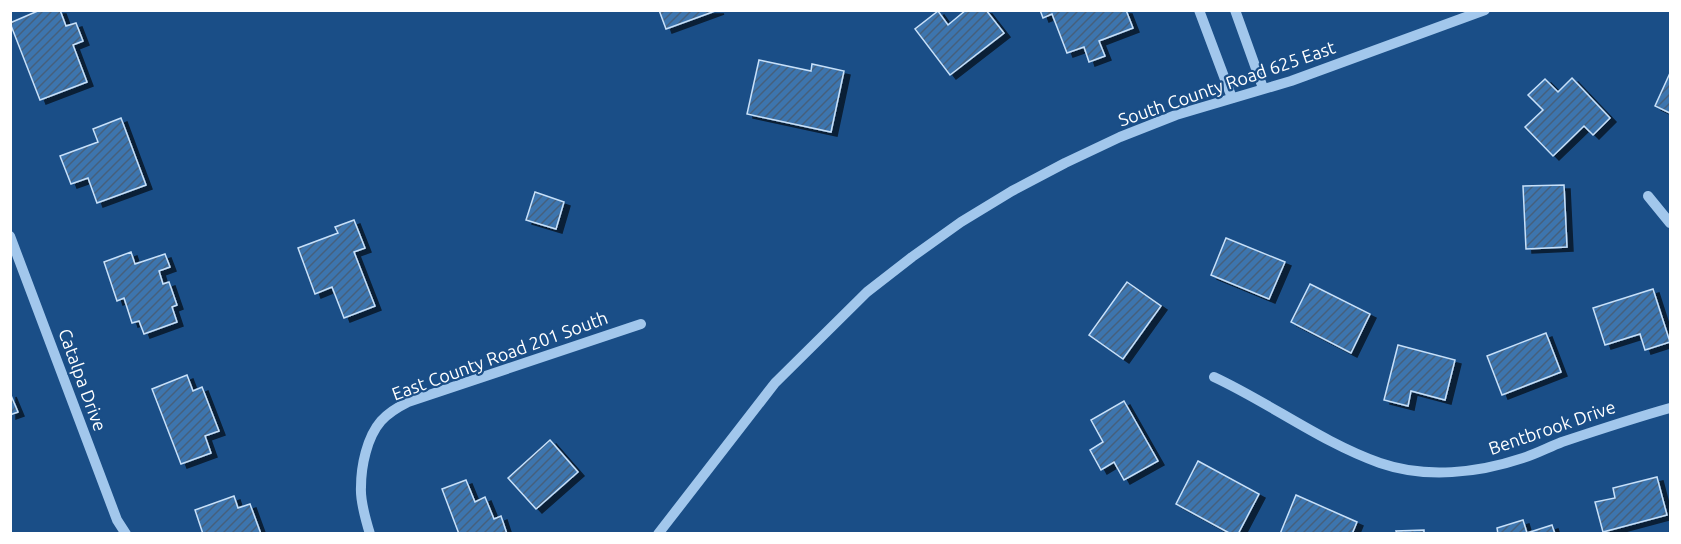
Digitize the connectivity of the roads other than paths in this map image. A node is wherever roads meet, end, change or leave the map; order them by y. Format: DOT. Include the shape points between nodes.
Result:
graph roads {
  1 [pos="1199,10"];
  2 [pos="1235,10"];
  3 [pos="1485,10"];
  4 [pos="1263,88"];
  5 [pos="1232,98"];
  6 [pos="1648,196"];
  7 [pos="1671,223"];
  8 [pos="10,236"];
  9 [pos="641,324"];
  10 [pos="1214,377"];
  11 [pos="1671,408"];
  12 [pos="126,534"];
  13 [pos="370,534"];
  14 [pos="658,534"];
  1 -- 5 [label="street"];
  2 -- 4 [label="street"];
  3 -- 4 [label="street, South County Road 625 East"];
  4 -- 5 [label="street, South County Road 625 East"];
  5 -- 14 [label="street, South County Road 625 East" via="1120,137 1065,163 961,222 912,257 867,292 775,383"];
  6 -- 7 [label="street"];
  8 -- 12 [label="street, Catalpa Drive"];
  9 -- 13 [label="street, East County Road 201 South" via="393,410 379,422 363,463 361,490"];
  10 -- 11 [label="street, Bentbrook Drive" via="1331,441 1380,463 1414,472 1497,466"];
}
